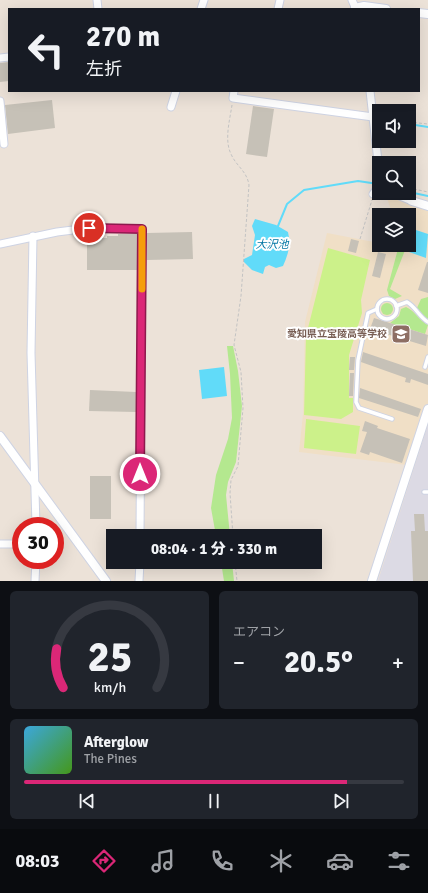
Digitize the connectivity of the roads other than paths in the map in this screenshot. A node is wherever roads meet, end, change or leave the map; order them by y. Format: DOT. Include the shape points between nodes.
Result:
graph roads {
  1 [pos="354,6"];
  2 [pos="379,8"];
  3 [pos="176,92"];
  4 [pos="370,92"];
  5 [pos="234,95"];
  6 [pos="0,101"];
  7 [pos="171,107"];
  8 [pos="372,108"];
  9 [pos="372,117"];
  10 [pos="4,144"];
  11 [pos="412,201"];
  12 [pos="428,206"];
  13 [pos="33,236"];
  14 [pos="0,244"];
  15 [pos="396,306"];
  16 [pos="377,309"];
  17 [pos="428,322"];
  18 [pos="428,357"];
  19 [pos="425,367"];
  20 [pos="428,409"];
  21 [pos="392,419"];
  22 [pos="0,436"];
  23 [pos="36,485"];
  24 [pos="36,517"];
  25 [pos="140,529"];
  26 [pos="0,544"];
  27 [pos="12,544"];
  28 [pos="36,569"];
  29 [pos="140,569"];
  30 [pos="35,581"];
  31 [pos="106,581"];
  32 [pos="139,581"];
  33 [pos="372,581"];
  1 -- 2 [label="street"];
  3 -- 7 [label="street"];
  4 -- 8 [label="street"];
  5 -- 9 [label="street"];
  6 -- 10 [label="street"];
  11 -- 12 [label="street"];
  13 -- 14 [label="street"];
  13 -- 23 [label="street" via="31,353"];
  13 -- 25 [label="street" via="89,228 142,229"];
  15 -- 16 [label="lane" via="392,301 384,300 379,303"];
  15 -- 16 [label="lane" via="395,314 389,319 381,317"];
  15 -- 17 [label="lane" via="407,302"];
  16 -- 21 [label="lane" via="368,313 358,360 356,402 359,408"];
  18 -- 19 [label="lane"];
  20 -- 33 [label="street"];
  22 -- 23 [label="street"];
  23 -- 24 [label="street"];
  23 -- 31 [label="street"];
  26 -- 27 [label="street"];
  28 -- 30 [label="street"];
  29 -- 32 [label="street"];
}
